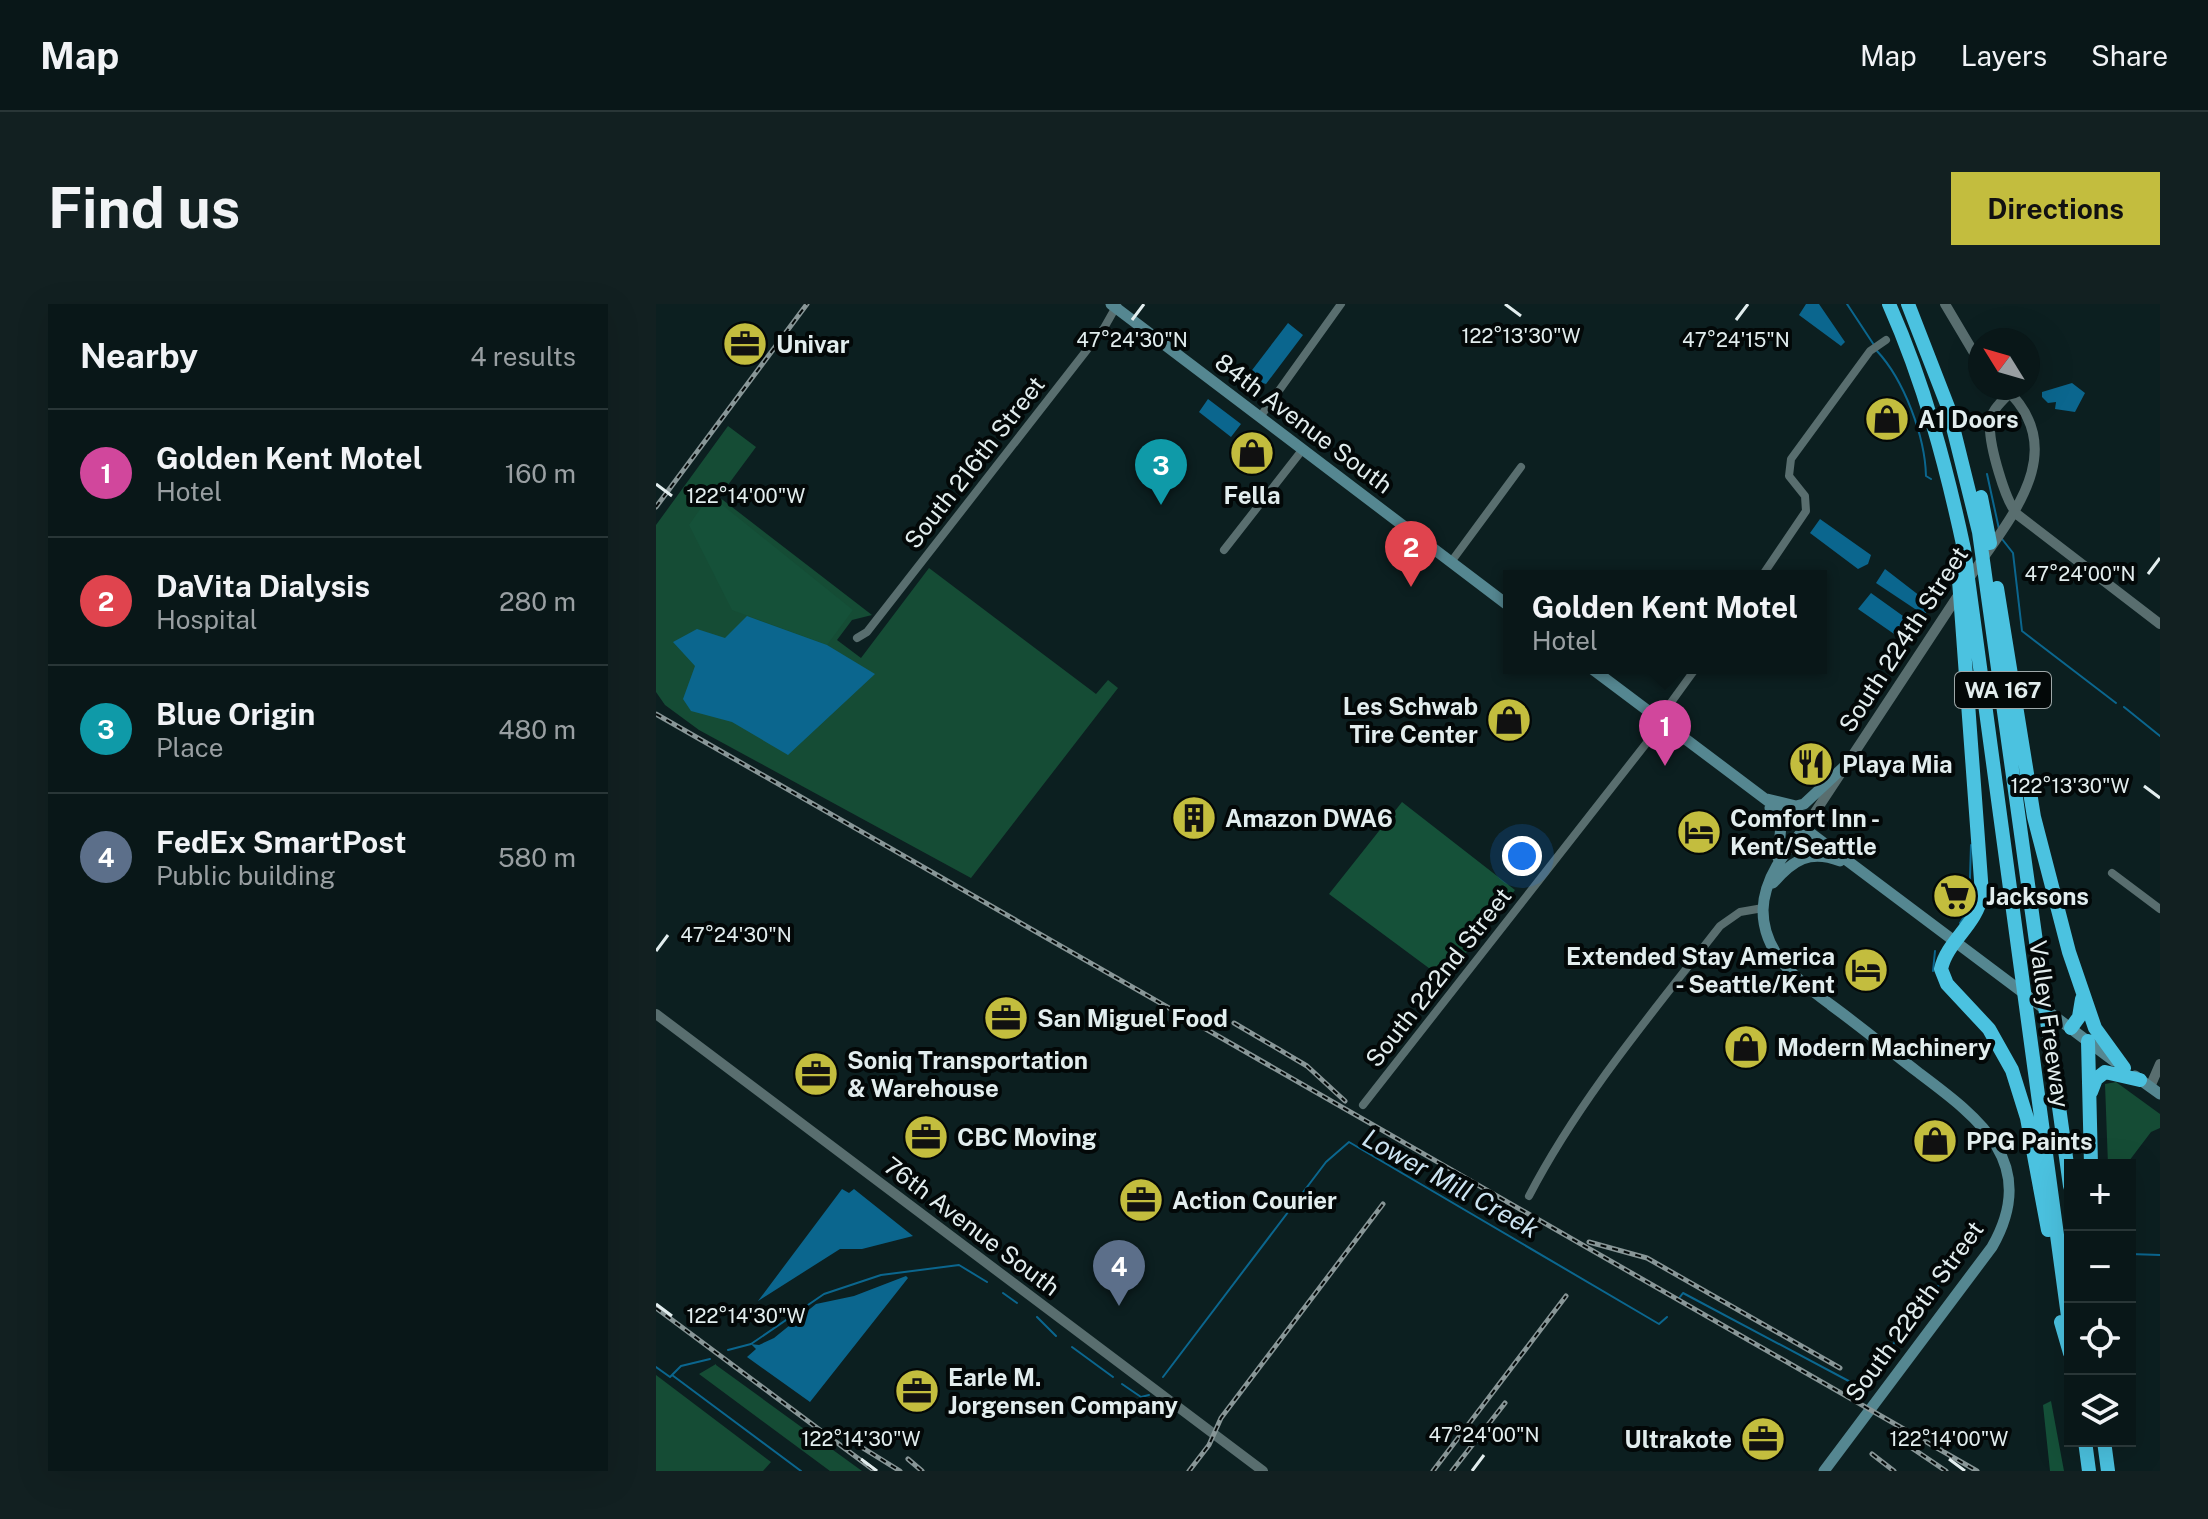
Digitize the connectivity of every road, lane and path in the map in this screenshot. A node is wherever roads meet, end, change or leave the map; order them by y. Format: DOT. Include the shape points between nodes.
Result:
graph roads {
  1 [pos="1341,304"];
  2 [pos="1889,304"];
  3 [pos="1908,304"];
  4 [pos="1945,304"];
  5 [pos="1115,305"];
  6 [pos="1968,343"];
  7 [pos="1878,345"];
  8 [pos="2001,400"];
  9 [pos="2014,400"];
  10 [pos="1948,407"];
  11 [pos="1260,417"];
  12 [pos="1303,449"];
  13 [pos="1521,467"];
  14 [pos="1951,489"];
  15 [pos="1224,550"];
  16 [pos="1451,562"];
  17 [pos="1766,570"];
  18 [pos="1503,601"];
  19 [pos="2160,624"];
  20 [pos="857,638"];
  21 [pos="1599,674"];
  22 [pos="1692,674"];
  23 [pos="1661,721"];
  24 [pos="1847,764"];
  25 [pos="1762,798"];
  26 [pos="1804,829"];
  27 [pos="1856,868"];
  28 [pos="1773,873"];
  29 [pos="2112,873"];
  30 [pos="1766,890"];
  31 [pos="1763,908"];
  32 [pos="2160,909"];
  33 [pos="1957,943"];
  34 [pos="2082,998"];
  35 [pos="656,1014"];
  36 [pos="2071,1028"];
  37 [pos="2088,1041"];
  38 [pos="2160,1064"];
  39 [pos="2124,1068"];
  40 [pos="2150,1087"];
  41 [pos="2089,1100"];
  42 [pos="1363,1105"];
  43 [pos="2066,1159"];
  44 [pos="2091,1159"];
  45 [pos="1529,1196"];
  46 [pos="2066,1303"];
  47 [pos="2064,1332"];
  48 [pos="2086,1447"];
  49 [pos="2105,1447"];
  50 [pos="1263,1471"];
  51 [pos="1824,1471"];
  52 [pos="2089,1471"];
  53 [pos="2108,1471"];
  1 -- 11 [label="street"];
  2 -- 14 [label="highway, Valley Freeway / WA 167" via="1922,386"];
  3 -- 10 [label="highway, Valley Freeway / WA 167"];
  4 -- 6 [label="street"];
  5 -- 11 [label="main road, 84th Avenue South"];
  5 -- 20 [label="street, South 216th Street" via="867,632"];
  7 -- 17 [label="street" via="1791,459 1789,476 1805,496 1806,511"];
  8 -- 19 [label="street" via="1989,426 2012,508"];
  9 -- 24 [label="street, South 224th Street" via="2031,423 2035,446 2027,490"];
  10 -- 34 [label="highway" via="1967,446 1986,519 2034,817"];
  10 -- 43 [label="highway, Valley Freeway / WA 167" via="1981,545"];
  11 -- 12 [label="main road, 84th Avenue South"];
  12 -- 15 [label="street"];
  12 -- 16 [label="main road, 84th Avenue South"];
  13 -- 16 [label="street"];
  14 -- 33 [label="highway" via="1982,883 1977,914"];
  14 -- 46 [label="highway, Valley Freeway / WA 167" via="1974,606"];
  16 -- 18 [label="main road, 84th Avenue South"];
  21 -- 23 [label="main road"];
  22 -- 23 [label="street, South 222nd Street"];
  23 -- 25 [label="main road"];
  23 -- 42 [label="street, South 222nd Street"];
  24 -- 25 [label="main road" via="1804,804"];
  24 -- 26 [label="street, South 224th Street"];
  25 -- 26 [label="main road"];
  25 -- 28 [label="main road" via="1781,825 1781,850"];
  26 -- 27 [label="main road"];
  26 -- 28 [label="main road, South 224th Street"];
  27 -- 30 [label="main road" via="1821,855 1807,856"];
  27 -- 33 [label="main road"];
  28 -- 30 [label="main road, South 224th Street"];
  29 -- 32 [label="street"];
  30 -- 31 [label="main road, South 224th Street"];
  31 -- 45 [label="street" via="1740,912 1720,926 1612,1067"];
  31 -- 51 [label="main road, South 228th Street" via="1769,941 1790,972 1966,1107 1990,1134 2005,1165 2007,1200 1996,1240"];
  33 -- 36 [label="main road"];
  33 -- 47 [label="highway" via="1941,964 1942,976 1989,1029 2022,1097"];
  34 -- 36 [label="highway"];
  34 -- 39 [label="highway" via="2095,1028"];
  35 -- 50 [label="street, 76th Avenue South"];
  36 -- 37 [label="main road"];
  37 -- 39 [label="main road"];
  37 -- 41 [label="highway"];
  38 -- 40 [label="street"];
  39 -- 40 [label="main road"];
  40 -- 41 [label="highway" via="2104,1073 2096,1079"];
  41 -- 44 [label="highway"];
  48 -- 52 [label="highway"];
  49 -- 53 [label="highway"];
}
